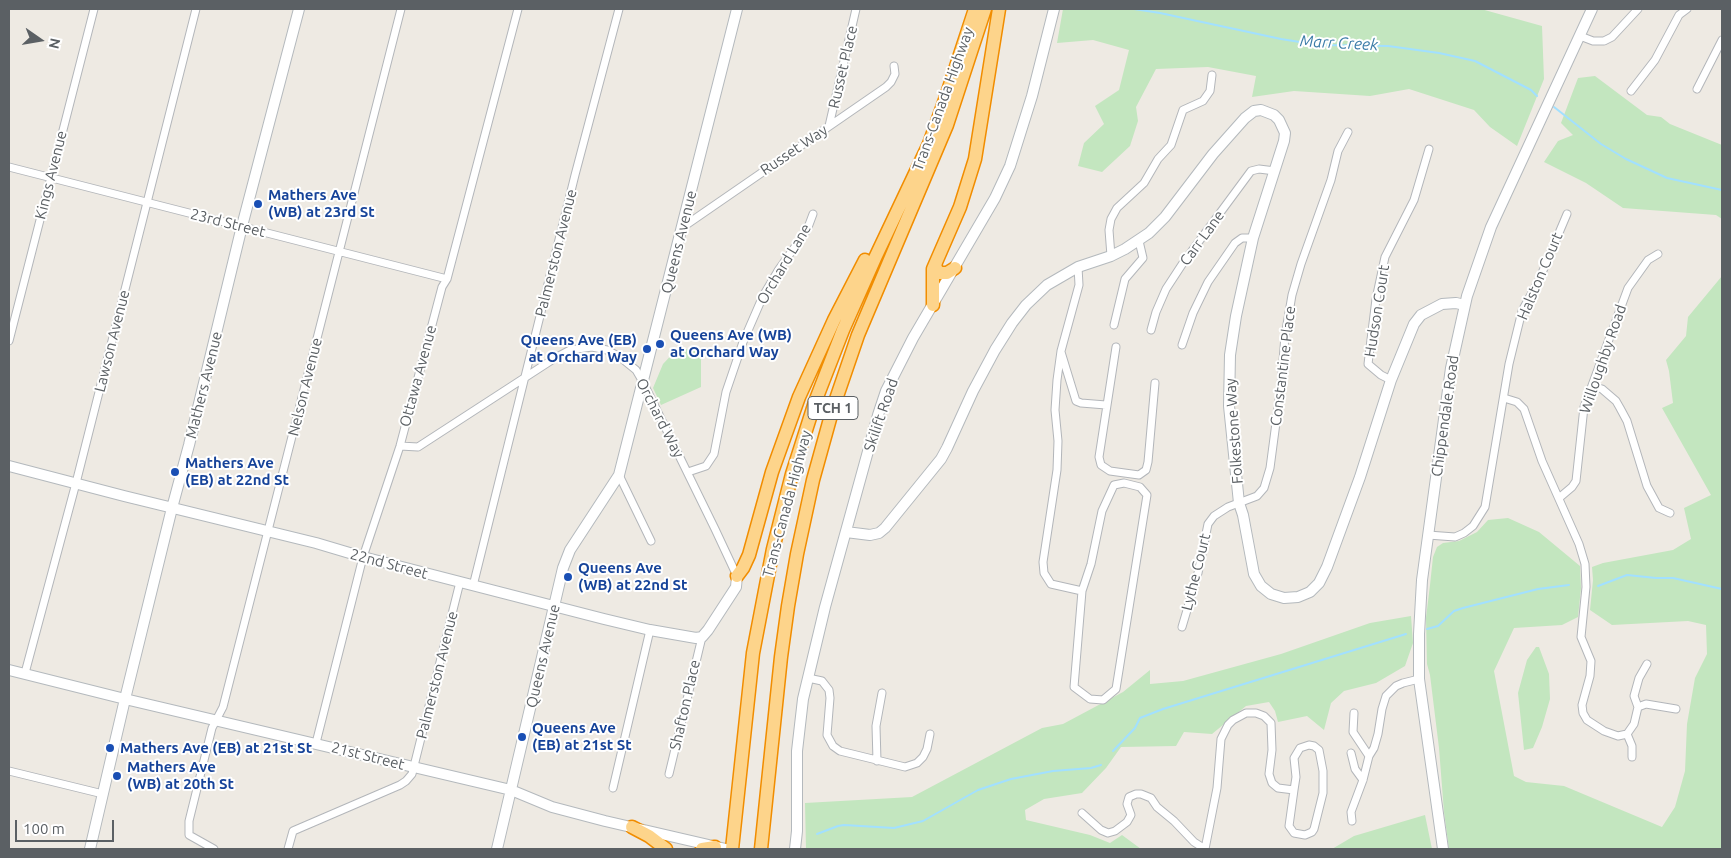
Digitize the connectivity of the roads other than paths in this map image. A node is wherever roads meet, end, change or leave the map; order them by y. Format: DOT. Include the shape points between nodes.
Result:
graph roads {
  1 [pos="94,9"];
  2 [pos="196,9"];
  3 [pos="299,9"];
  4 [pos="401,9"];
  5 [pos="518,9"];
  6 [pos="619,9"];
  7 [pos="737,9"];
  8 [pos="856,9"];
  9 [pos="975,9"];
  10 [pos="985,9"];
  11 [pos="999,9"];
  12 [pos="1054,9"];
  13 [pos="1592,9"];
  14 [pos="1638,9"];
  15 [pos="1687,9"];
  16 [pos="1580,36"];
  17 [pos="1722,40"];
  18 [pos="894,66"];
  19 [pos="1212,75"];
  20 [pos="1697,89"];
  21 [pos="1631,91"];
  22 [pos="829,126"];
  23 [pos="1348,132"];
  24 [pos="1429,148"];
  25 [pos="9,167"];
  26 [pos="919,167"];
  27 [pos="1275,172"];
  28 [pos="50,178"];
  29 [pos="147,202"];
  30 [pos="813,214"];
  31 [pos="1567,214"];
  32 [pos="242,226"];
  33 [pos="683,227"];
  34 [pos="1254,238"];
  35 [pos="1139,241"];
  36 [pos="339,251"];
  37 [pos="1658,254"];
  38 [pos="1111,256"];
  39 [pos="936,262"];
  40 [pos="1078,267"];
  41 [pos="955,268"];
  42 [pos="447,279"];
  43 [pos="933,305"];
  44 [pos="1464,305"];
  45 [pos="1114,325"];
  46 [pos="1151,330"];
  47 [pos="9,341"];
  48 [pos="1182,345"];
  49 [pos="1116,347"];
  50 [pos="1061,351"];
  51 [pos="526,376"];
  52 [pos="1391,380"];
  53 [pos="643,382"];
  54 [pos="1155,383"];
  55 [pos="1592,386"];
  56 [pos="1504,398"];
  57 [pos="1106,405"];
  58 [pos="400,446"];
  59 [pos="9,466"];
  60 [pos="688,472"];
  61 [pos="619,475"];
  62 [pos="76,483"];
  63 [pos="1559,498"];
  64 [pos="1239,503"];
  65 [pos="172,508"];
  66 [pos="1670,513"];
  67 [pos="269,531"];
  68 [pos="846,532"];
  69 [pos="1428,535"];
  70 [pos="651,541"];
  71 [pos="363,557"];
  72 [pos="736,576"];
  73 [pos="460,582"];
  74 [pos="474,586"];
  75 [pos="1082,591"];
  76 [pos="555,606"];
  77 [pos="1182,627"];
  78 [pos="650,630"];
  79 [pos="702,637"];
  80 [pos="1647,664"];
  81 [pos="9,670"];
  82 [pos="25,673"];
  83 [pos="808,678"];
  84 [pos="1420,679"];
  85 [pos="882,693"];
  86 [pos="125,699"];
  87 [pos="1638,707"];
  88 [pos="1676,709"];
  89 [pos="1354,712"];
  90 [pos="217,721"];
  91 [pos="930,734"];
  92 [pos="1628,734"];
  93 [pos="316,743"];
  94 [pos="1351,753"];
  95 [pos="1369,756"];
  96 [pos="1632,758"];
  97 [pos="877,762"];
  98 [pos="414,767"];
  99 [pos="9,771"];
  100 [pos="670,774"];
  101 [pos="1363,780"];
  102 [pos="613,788"];
  103 [pos="511,790"];
  104 [pos="1294,790"];
  105 [pos="103,794"];
  106 [pos="1082,813"];
  107 [pos="1352,821"];
  108 [pos="632,827"];
  109 [pos="720,848"];
  110 [pos="90,849"];
  111 [pos="214,849"];
  112 [pos="288,849"];
  113 [pos="497,849"];
  114 [pos="666,849"];
  115 [pos="702,849"];
  116 [pos="732,849"];
  117 [pos="761,849"];
  118 [pos="795,849"];
  119 [pos="1205,849"];
  120 [pos="1443,849"];
  1 -- 28 [label="street, Kings Avenue"];
  2 -- 29 [label="street, Lawson Avenue"];
  3 -- 32 [label="street, Mathers Avenue"];
  4 -- 36 [label="street, Nelson Avenue"];
  5 -- 42 [label="street, Ottawa Avenue"];
  6 -- 51 [label="street, Palmerston Avenue"];
  7 -- 33 [label="street, Queens Avenue"];
  8 -- 22 [label="street, Russet Place"];
  9 -- 26 [label="highway, Trans-Canada Highway / TCH 1" via="944,106"];
  10 -- 117 [label="highway, Trans-Canada Highway / TCH 1" via="944,133 858,335 819,456 788,606"];
  11 -- 39 [label="highway" via="971,177"];
  12 -- 41 [label="street, Skilift Road" via="1010,166"];
  13 -- 16 [label="street, Chippendale Road"];
  14 -- 16 [label="street" via="1612,37 1604,41 1593,42"];
  15 -- 21 [label="street" via="1679,16 1655,60"];
  16 -- 44 [label="street, Chippendale Road" via="1491,227"];
  17 -- 20 [label="street"];
  18 -- 22 [label="street, Russet Way" via="891,82 886,87"];
  19 -- 38 [label="street" via="1210,91 1203,101 1183,110 1171,145 1144,183 1114,213 1109,230"];
  22 -- 33 [label="street, Russet Way"];
  23 -- 64 [label="street, Constantine Place" via="1338,151 1331,180 1300,264 1285,336 1268,475 1257,496"];
  24 -- 52 [label="street, Hudson Court" via="1414,200 1386,257 1376,299 1368,364"];
  25 -- 28 [label="street, 23rd Street"];
  26 -- 72 [label="highway" via="847,295 810,372 772,472 749,555"];
  26 -- 116 [label="highway, Trans-Canada Highway / TCH 1" via="843,330 790,482 767,574 753,653"];
  27 -- 34 [label="street, Folkestone Way"];
  27 -- 35 [label="street, Folkestone Way" via="1285,133 1274,115 1254,111 1213,154 1165,217"];
  27 -- 46 [label="street, Carr Lane" via="1252,171 1166,289"];
  28 -- 29 [label="street, 23rd Street"];
  28 -- 47 [label="street, Kings Avenue"];
  29 -- 32 [label="street, 23rd Street"];
  29 -- 62 [label="street, Lawson Avenue"];
  30 -- 60 [label="street, Orchard Lane" via="807,230 763,296 743,342 726,392 714,454 706,466"];
  31 -- 56 [label="street, Halston Court" via="1522,311"];
  32 -- 36 [label="street, 23rd Street"];
  32 -- 65 [label="street, Mathers Avenue"];
  33 -- 53 [label="street, Queens Avenue"];
  34 -- 48 [label="street" via="1242,238 1235,243 1214,274 1193,313"];
  34 -- 64 [label="street, Folkestone Way" via="1230,355 1229,406"];
  35 -- 38 [label="street, Folkestone Way"];
  35 -- 45 [label="street" via="1143,258 1125,279"];
  36 -- 42 [label="street, 23rd Street"];
  36 -- 67 [label="street, Nelson Avenue"];
  37 -- 55 [label="street, Willoughby Road" via="1648,260 1628,288"];
  38 -- 40 [label="street, Folkestone Way"];
  39 -- 41 [label="highway" via="935,268 940,273 948,273"];
  39 -- 43 [label="highway" via="932,278"];
  40 -- 50 [label="street" via="1078,285"];
  40 -- 68 [label="street, Folkestone Way" via="1036,294 1012,323 973,391 948,448 885,528 870,535"];
  41 -- 43 [label="street, Skilift Road"];
  42 -- 58 [label="street, Ottawa Avenue" via="442,287"];
  43 -- 68 [label="street, Skilift Road" via="886,391"];
  44 -- 52 [label="street, Folkestone Way" via="1442,304 1421,315 1414,324"];
  44 -- 69 [label="street, Chippendale Road" via="1451,368"];
  49 -- 57 [label="street"];
  50 -- 57 [label="street" via="1076,401"];
  50 -- 75 [label="street" via="1055,410 1057,470 1043,562 1044,573 1051,584"];
  51 -- 53 [label="street, Orchard Way" via="570,350 592,347 620,357 636,370"];
  51 -- 58 [label="street, Orchard Way" via="418,447"];
  51 -- 74 [label="street, Palmerston Avenue"];
  52 -- 64 [label="street, Folkestone Way" via="1327,567 1320,583 1310,592 1284,598 1261,586 1254,574"];
  53 -- 60 [label="street, Orchard Way"];
  53 -- 61 [label="street, Queens Avenue"];
  54 -- 57 [label="street" via="1148,462 1146,470 1139,475 1110,470 1101,465 1099,457"];
  55 -- 63 [label="street, Willoughby Road" via="1582,419 1576,481"];
  55 -- 66 [label="street" via="1602,389 1616,401 1627,421 1648,486 1660,508"];
  56 -- 63 [label="street" via="1517,402 1524,409"];
  56 -- 69 [label="street" via="1485,507 1480,518 1455,537"];
  58 -- 71 [label="street, Ottawa Avenue"];
  59 -- 62 [label="street, 22nd Street"];
  60 -- 72 [label="street, Orchard Way"];
  61 -- 70 [label="street"];
  61 -- 76 [label="street, Queens Avenue" via="570,550"];
  62 -- 65 [label="street, 22nd Street"];
  62 -- 82 [label="street, Lawson Avenue"];
  63 -- 92 [label="street" via="1585,564 1581,637 1591,661 1583,713 1587,720 1604,732 1618,736"];
  64 -- 77 [label="street, Lythe Court" via="1214,516 1208,524"];
  65 -- 67 [label="street, 22nd Street"];
  65 -- 86 [label="street, Mathers Avenue"];
  67 -- 71 [label="street, 22nd Street"];
  67 -- 90 [label="street, Nelson Avenue"];
  68 -- 83 [label="street, Skilift Road"];
  69 -- 84 [label="street, Chippendale Road" via="1422,580"];
  71 -- 73 [label="street, 22nd Street"];
  71 -- 93 [label="street, Ottawa Avenue"];
  72 -- 79 [label="street" via="736,587 731,596"];
  73 -- 74 [label="street, 22nd Street"];
  73 -- 98 [label="street, Palmerston Avenue"];
  74 -- 76 [label="street, 22nd Street"];
  75 -- 75 [label="street" via="1102,511 1114,485 1124,482 1140,487 1147,494 1116,689 1103,700 1090,699 1074,687"];
  76 -- 78 [label="street, 22nd Street"];
  76 -- 103 [label="street, Queens Avenue"];
  78 -- 79 [label="street, 22nd Street"];
  78 -- 102 [label="street"];
  79 -- 100 [label="street, Shafton Place"];
  80 -- 87 [label="street" via="1634,696"];
  81 -- 82 [label="street, 21st Street"];
  82 -- 86 [label="street, 21st Street"];
  83 -- 97 [label="street" via="822,681 829,690 827,735 833,746 844,753"];
  83 -- 118 [label="street, Skilift Road" via="798,737"];
  84 -- 95 [label="street" via="1396,686 1386,696 1378,734"];
  84 -- 120 [label="street, Chippendale Road"];
  85 -- 97 [label="street" via="876,726"];
  86 -- 90 [label="street, 21st Street"];
  86 -- 105 [label="street, Mathers Avenue"];
  87 -- 88 [label="street" via="1646,704"];
  87 -- 92 [label="street"];
  89 -- 95 [label="street" via="1354,732"];
  90 -- 93 [label="street, 21st Street"];
  90 -- 111 [label="street, Nelson Avenue" via="212,728 189,835"];
  91 -- 97 [label="street" via="926,753 913,765 901,768"];
  92 -- 96 [label="street"];
  93 -- 98 [label="street, 21st Street"];
  94 -- 101 [label="street" via="1355,770"];
  95 -- 101 [label="street"];
  98 -- 103 [label="street, 21st Street"];
  98 -- 112 [label="street" via="412,774 400,785 293,832"];
  99 -- 105 [label="street"];
  101 -- 107 [label="street" via="1351,812"];
  103 -- 108 [label="street, 21st Street" via="552,807"];
  103 -- 113 [label="street, Queens Avenue"];
  104 -- 104 [label="street" via="1295,754 1303,746 1314,746 1321,754 1324,786 1314,829 1305,835 1294,833 1288,824"];
  104 -- 119 [label="street" via="1278,788 1270,779 1272,729 1264,716 1246,713 1233,720 1224,731 1220,747 1215,807"];
  105 -- 110 [label="street, Mathers Avenue"];
  106 -- 119 [label="street" via="1101,830 1115,831 1127,822 1130,815 1129,797 1141,794 1152,798 1157,807"];
  108 -- 109 [label="street, 21st Street"];
  108 -- 114 [label="highway"];
  109 -- 115 [label="highway"];
}
